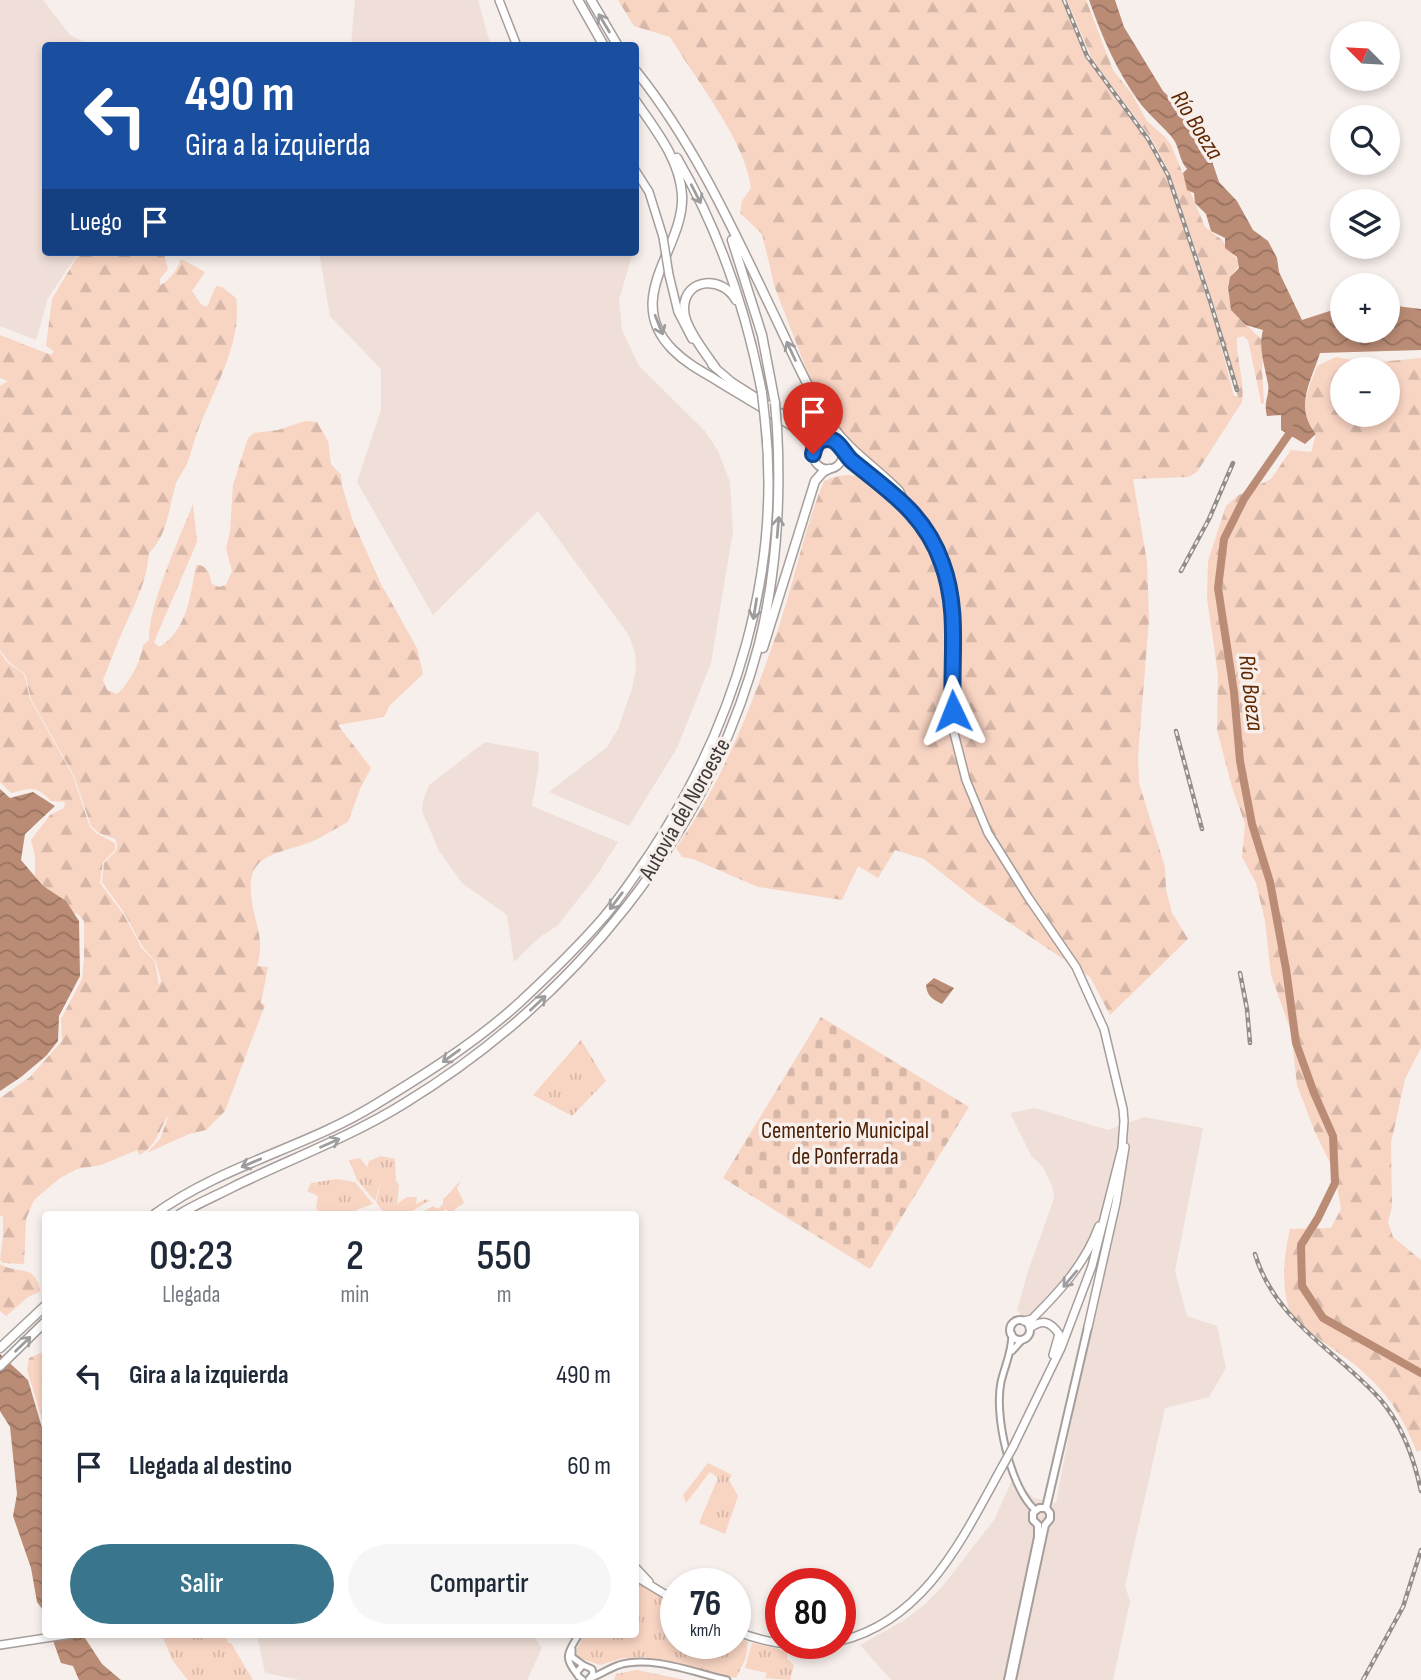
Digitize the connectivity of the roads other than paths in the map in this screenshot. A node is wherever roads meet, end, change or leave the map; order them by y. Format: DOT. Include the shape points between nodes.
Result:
graph roads {
  1 [pos="499,0"];
  2 [pos="578,0"];
  3 [pos="591,0"];
  4 [pos="515,42"];
  5 [pos="602,42"];
  6 [pos="616,42"];
  7 [pos="639,76"];
  8 [pos="639,77"];
  9 [pos="639,100"];
  10 [pos="639,107"];
  11 [pos="639,176"];
  12 [pos="715,367"];
  13 [pos="801,373"];
  14 [pos="760,393"];
  15 [pos="797,424"];
  16 [pos="822,440"];
  17 [pos="834,440"];
  18 [pos="813,451"];
  19 [pos="842,451"];
  20 [pos="832,468"];
  21 [pos="861,469"];
  22 [pos="904,502"];
  23 [pos="699,794"];
  24 [pos="1124,1121"];
  25 [pos="1117,1172"];
  26 [pos="160,1211"];
  27 [pos="186,1211"];
  28 [pos="42,1309"];
  29 [pos="42,1325"];
  30 [pos="1027,1325"];
  31 [pos="1088,1328"];
  32 [pos="1012,1334"];
  33 [pos="1022,1340"];
  34 [pos="0,1348"];
  35 [pos="1010,1354"];
  36 [pos="0,1366"];
  37 [pos="1031,1411"];
  38 [pos="1046,1508"];
  39 [pos="1034,1510"];
  40 [pos="1042,1525"];
  41 [pos="639,1571"];
  42 [pos="639,1579"];
  43 [pos="654,1588"];
  44 [pos="660,1592"];
  45 [pos="856,1635"];
  46 [pos="46,1638"];
  47 [pos="577,1638"];
  48 [pos="0,1645"];
  49 [pos="573,1646"];
  50 [pos="583,1665"];
  51 [pos="592,1669"];
  52 [pos="603,1671"];
  53 [pos="577,1674"];
  54 [pos="586,1680"];
  55 [pos="727,1680"];
  56 [pos="1010,1680"];
  1 -- 4 [label="highway"];
  2 -- 5 [label="highway"];
  6 -- 3 [label="highway, one-way"];
  13 -- 7 [label="highway, one-way" via="702,169"];
  23 -- 8 [label="highway, Autovía del Noroeste, one-way, bridge" via="739,708 764,619 779,514 775,403 762,335 735,248 688,154"];
  9 -- 14 [label="highway, Autovía del Noroeste, one-way" via="690,181 727,258 747,324"];
  10 -- 18 [label="highway, one-way" via="674,164 681,191 678,222 655,280 654,312 661,331 672,349 690,364 808,437"];
  11 -- 12 [label="highway, bridge" via="649,192 663,237 673,296 684,327"];
  12 -- 14 [label="highway" via="696,340 684,310 693,289 710,283 725,286 737,301"];
  12 -- 15 [label="highway"];
  13 -- 17 [label="highway"];
  13 -- 22 [label="highway" via="841,438 899,491"];
  14 -- 26 [label="highway, Autovía del Noroeste, one-way, bridge" via="769,461 767,530 754,617 720,724 663,834 637,873 568,956 518,1004 429,1072 369,1109 228,1173"];
  15 -- 16 [label="highway"];
  15 -- 18 [label="highway" via="810,435"];
  16 -- 17 [label="highway"];
  16 -- 18 [label="highway"];
  17 -- 19 [label="highway"];
  18 -- 20 [label="highway" via="817,465"];
  19 -- 20 [label="highway" via="842,458"];
  19 -- 21 [label="highway"];
  20 -- 21 [label="highway" via="852,465"];
  20 -- 23 [label="highway" via="815,481 746,699 711,778"];
  21 -- 22 [label="highway"];
  22 -- 24 [label="highway" via="929,536 950,591 953,729 966,780 988,832 1076,967 1104,1029"];
  27 -- 23 [label="highway, Autovía del Noroeste, one-way" via="364,1126 449,1075 505,1033 577,965 620,916"];
  24 -- 25 [label="highway"];
  24 -- 31 [label="highway" via="1125,1157"];
  25 -- 30 [label="highway, one-way" via="1092,1244 1077,1270"];
  25 -- 37 [label="highway" via="1083,1293"];
  28 -- 34 [label="highway"];
  36 -- 29 [label="highway, one-way"];
  30 -- 32 [label="main road" via="1014,1323"];
  30 -- 33 [label="main road" via="1029,1334"];
  30 -- 37 [label="highway" via="1045,1321 1059,1334"];
  31 -- 38 [label="main road"];
  32 -- 33 [label="main road"];
  32 -- 35 [label="street"];
  33 -- 35 [label="street"];
  35 -- 39 [label="street" via="999,1398 1002,1436 1024,1497"];
  37 -- 45 [label="highway, bridge" via="952,1556 931,1583 907,1607"];
  38 -- 39 [label="main road"];
  38 -- 40 [label="main road" via="1051,1516"];
  39 -- 40 [label="main road" via="1032,1520"];
  40 -- 56 [label="main road"];
  41 -- 43 [label="highway"];
  42 -- 43 [label="highway"];
  43 -- 44 [label="highway"];
  46 -- 48 [label="highway"];
  47 -- 49 [label="street"];
  49 -- 50 [label="street" via="572,1657"];
  49 -- 53 [label="street" via="568,1659"];
  50 -- 51 [label="street"];
  50 -- 53 [label="street"];
  51 -- 52 [label="street"];
  51 -- 54 [label="street"];
  52 -- 54 [label="street"];
  52 -- 55 [label="street" via="644,1663"];
  53 -- 54 [label="street"];
}
